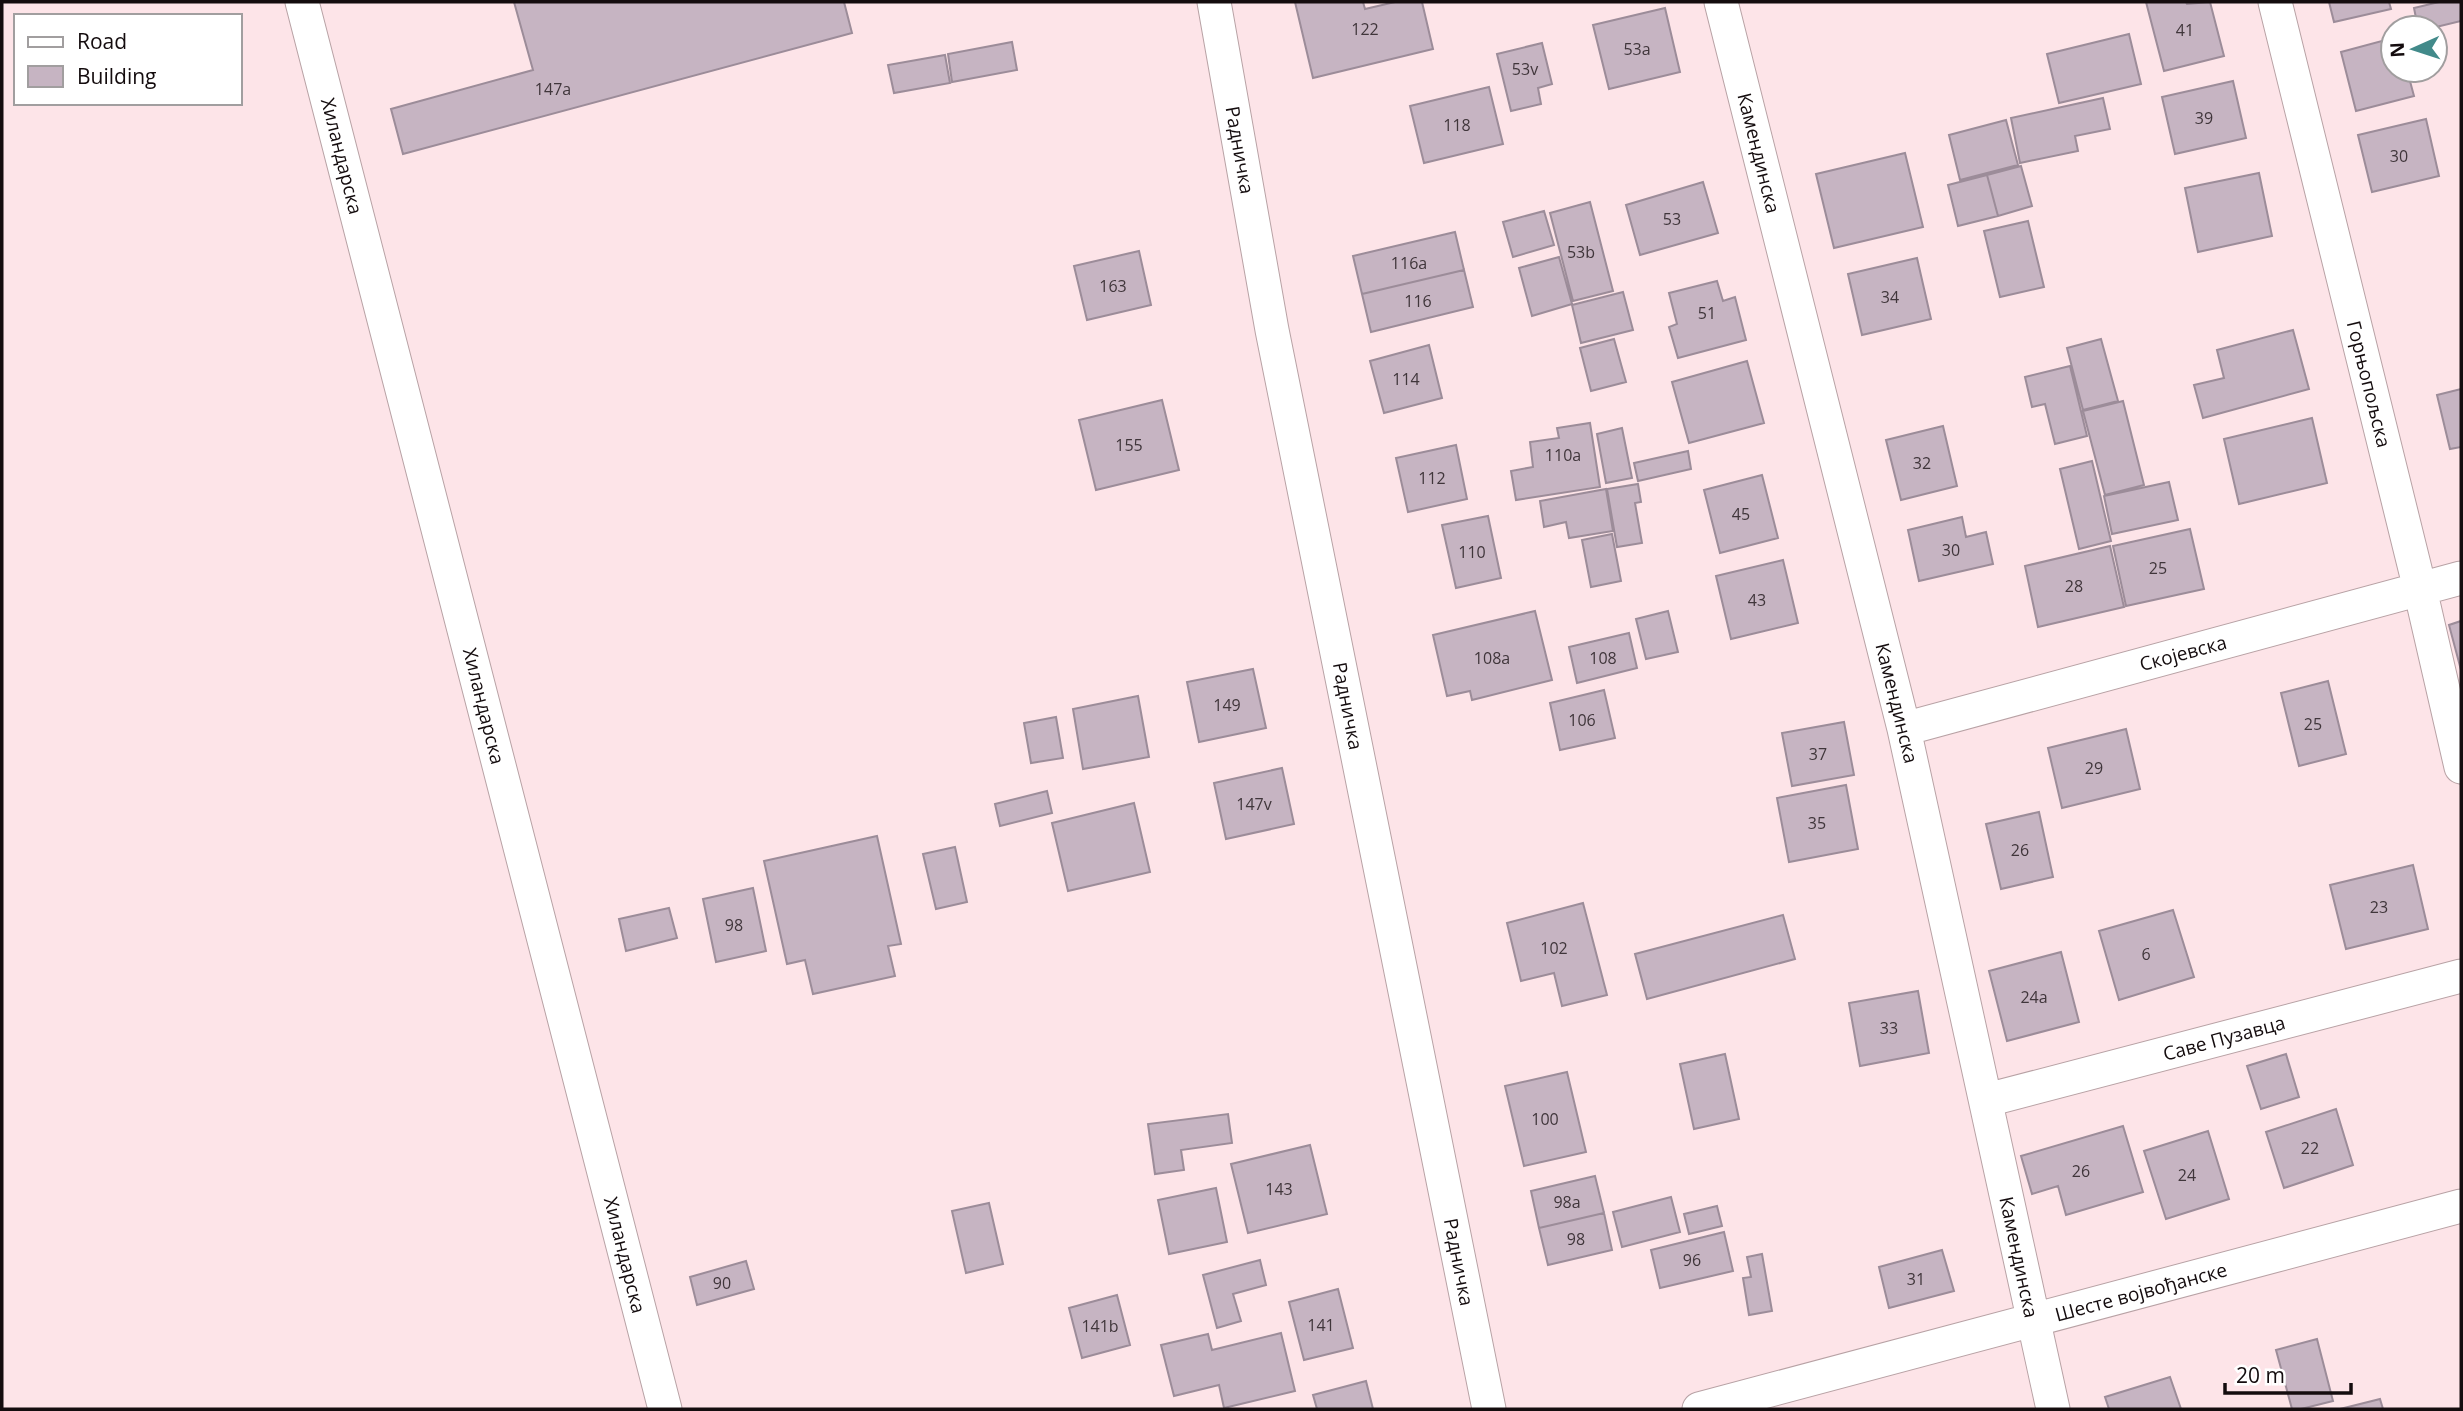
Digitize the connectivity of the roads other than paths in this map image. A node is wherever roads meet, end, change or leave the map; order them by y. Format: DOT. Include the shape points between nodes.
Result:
graph roads {
  1 [pos="302,2"];
  2 [pos="1214,2"];
  3 [pos="1721,2"];
  4 [pos="2275,2"];
  5 [pos="2461,578"];
  6 [pos="2420,589"];
  7 [pos="1904,729"];
  8 [pos="2461,767"];
  9 [pos="2461,976"];
  10 [pos="1987,1100"];
  11 [pos="2461,1206"];
  12 [pos="2033,1322"];
  13 [pos="665,1409"];
  14 [pos="1489,1409"];
  15 [pos="1699,1409"];
  16 [pos="2053,1409"];
  1 -- 13 [label="street, Хиландарска"];
  2 -- 14 [label="street, Радничка" via="1275,344"];
  3 -- 7 [label="street, Камендинска"];
  4 -- 6 [label="street, Горњопољска"];
  5 -- 6 [label="street, Скојевска"];
  6 -- 7 [label="street, Скојевска"];
  6 -- 8 [label="street, Горњопољска"];
  7 -- 10 [label="street, Камендинска"];
  9 -- 10 [label="street, Саве Пузавца"];
  10 -- 12 [label="street, Камендинска"];
  11 -- 12 [label="street, Шесте војвођанске"];
  12 -- 15 [label="street, Шесте војвођанске"];
  12 -- 16 [label="street, Камендинска"];
}
